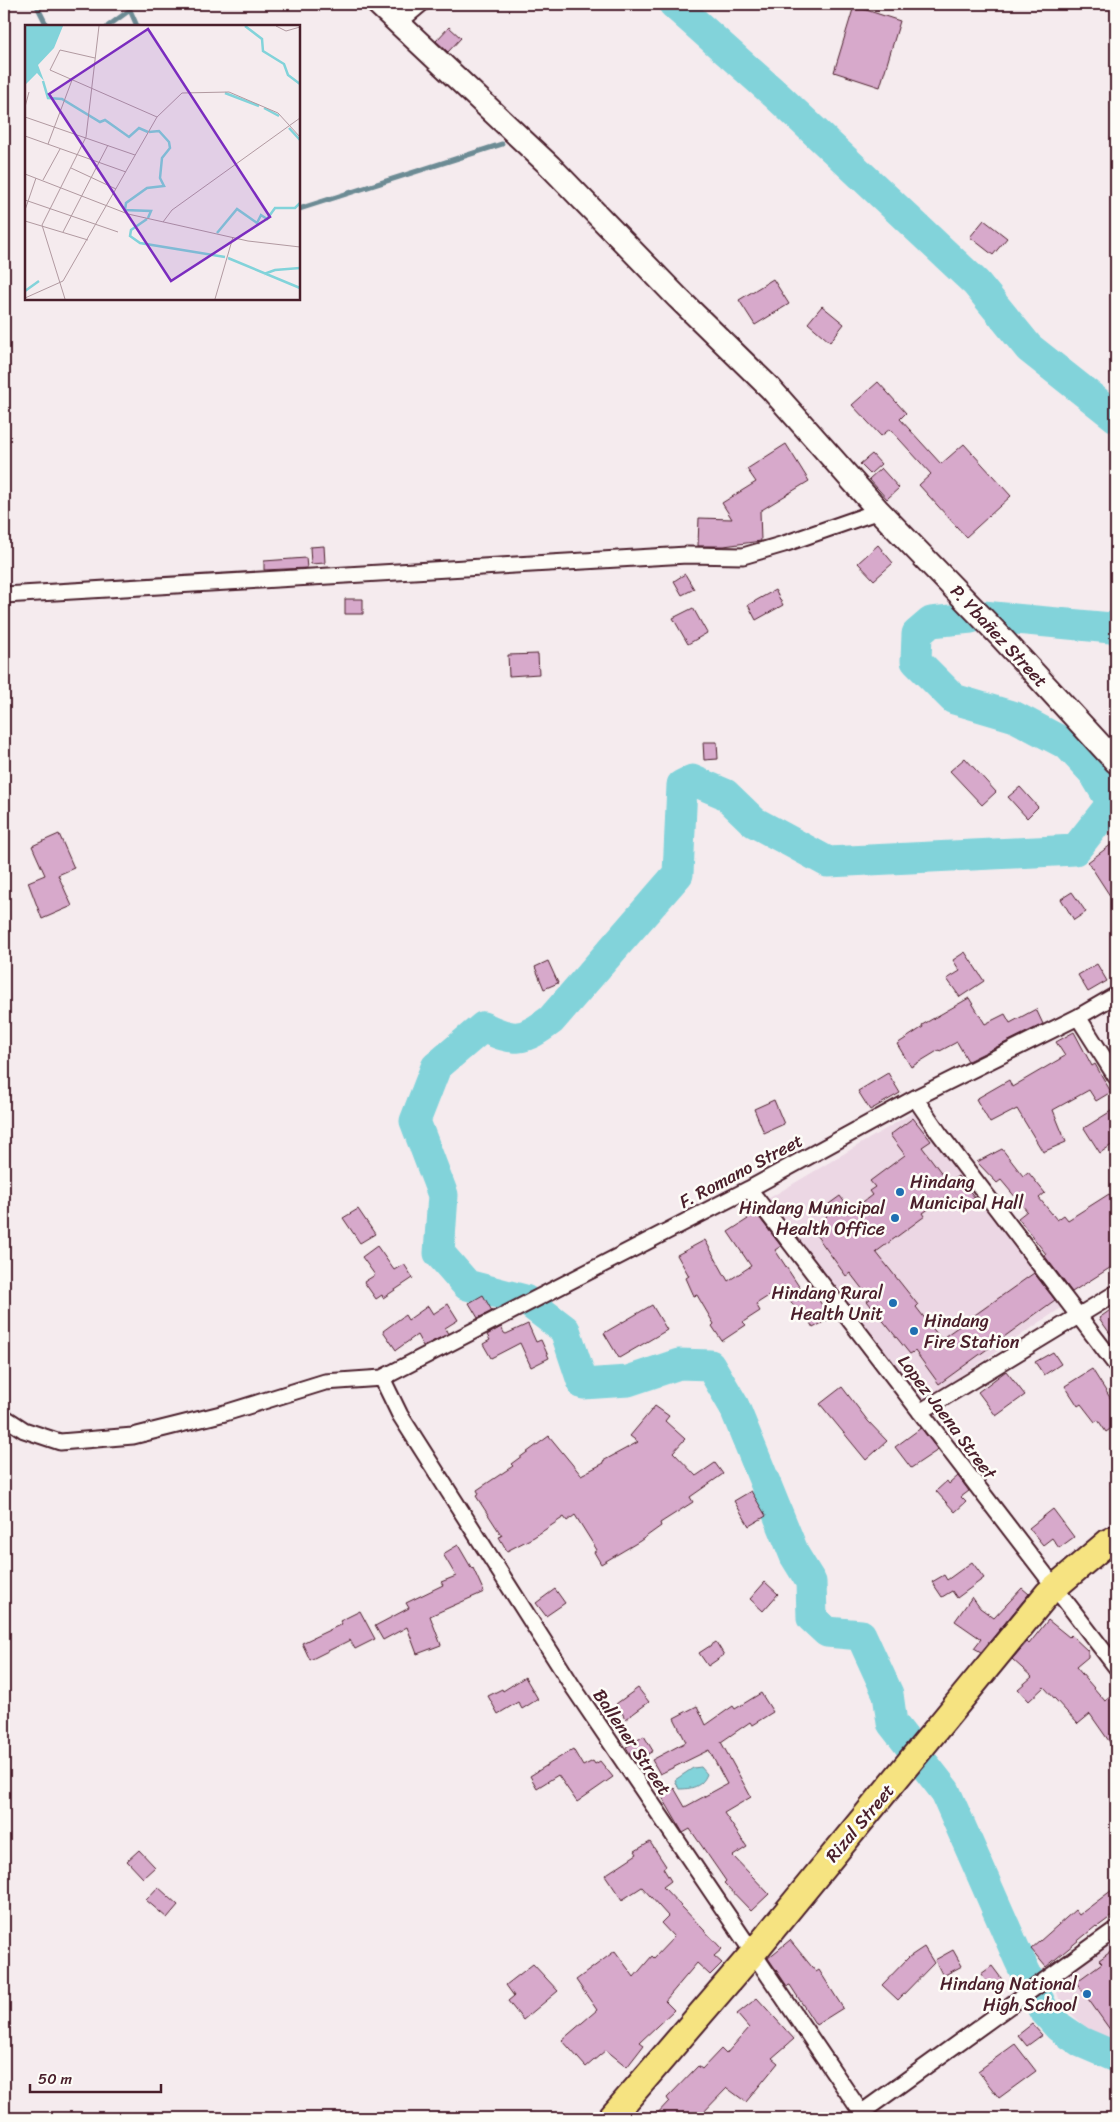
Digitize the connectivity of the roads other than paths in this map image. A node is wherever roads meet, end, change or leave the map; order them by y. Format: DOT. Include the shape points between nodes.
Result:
graph roads {
  1 [pos="378,4"];
  2 [pos="421,4"];
  3 [pos="397,24"];
  4 [pos="879,511"];
  5 [pos="4,595"];
  6 [pos="1116,762"];
  7 [pos="1116,995"];
  8 [pos="1078,1017"];
  9 [pos="1116,1077"];
  10 [pos="915,1098"];
  11 [pos="749,1189"];
  12 [pos="1116,1292"];
  13 [pos="1080,1315"];
  14 [pos="1116,1365"];
  15 [pos="382,1378"];
  16 [pos="920,1412"];
  17 [pos="4,1417"];
  18 [pos="1116,1538"];
  19 [pos="1054,1586"];
  20 [pos="1116,1667"];
  21 [pos="1116,1929"];
  22 [pos="753,1953"];
  23 [pos="863,2115"];
  24 [pos="611,2118"];
  1 -- 3 [label="street, P. Ybañez Street"];
  2 -- 3 [label="street"];
  3 -- 4 [label="street, P. Ybañez Street" via="550,166 771,388"];
  4 -- 5 [label="street" via="743,556 686,555"];
  4 -- 6 [label="street, P. Ybañez Street"];
  7 -- 8 [label="street, F. Romano Street"];
  8 -- 9 [label="street"];
  8 -- 10 [label="street, F. Romano Street"];
  10 -- 11 [label="street, F. Romano Street"];
  10 -- 13 [label="street"];
  11 -- 15 [label="street, F. Romano Street"];
  11 -- 16 [label="street, Lopez Jaena Street"];
  12 -- 13 [label="street"];
  13 -- 14 [label="street"];
  13 -- 16 [label="street"];
  15 -- 17 [label="street" via="325,1382 225,1413 133,1436 60,1442 24,1430"];
  15 -- 22 [label="street, Ballener Street" via="400,1415 573,1687"];
  16 -- 19 [label="street, Lopez Jaena Street"];
  18 -- 19 [label="main road, Rizal Street"];
  19 -- 20 [label="street, Lopez Jaena Street"];
  19 -- 22 [label="main road, Rizal Street"];
  21 -- 23 [label="street"];
  22 -- 23 [label="street, Ballener Street"];
  22 -- 24 [label="main road, Rizal Street"];
}
